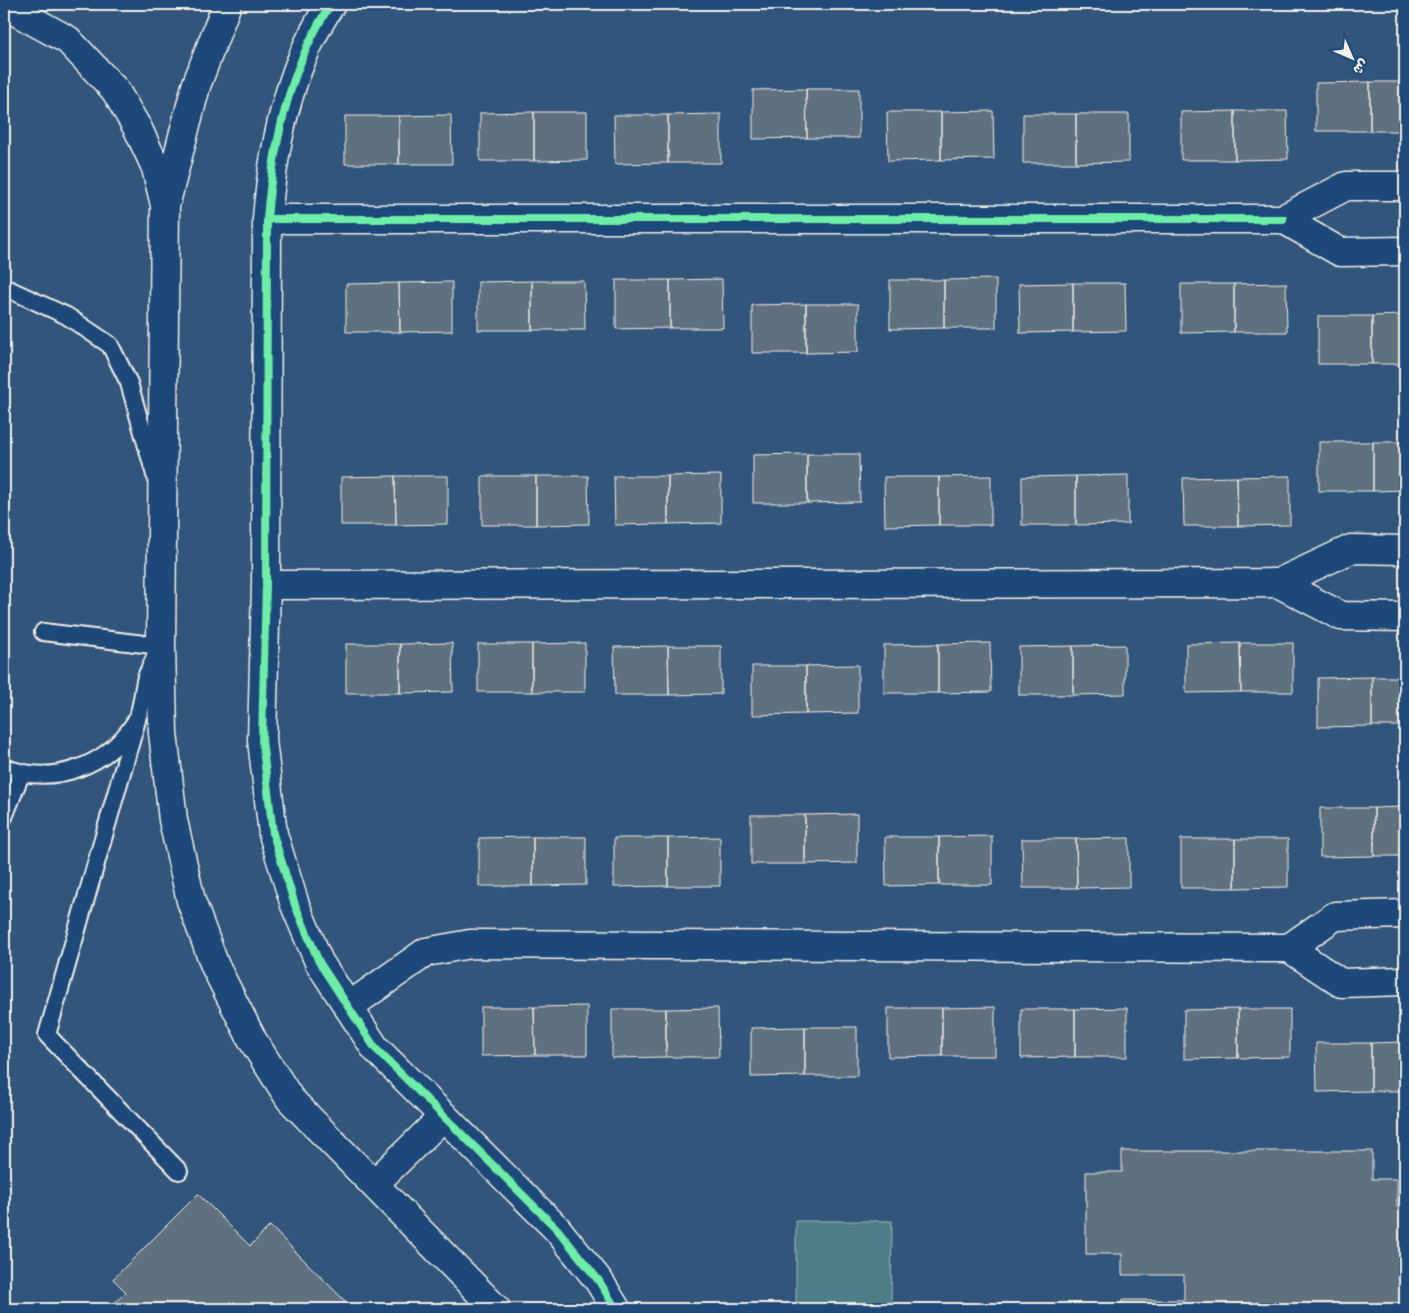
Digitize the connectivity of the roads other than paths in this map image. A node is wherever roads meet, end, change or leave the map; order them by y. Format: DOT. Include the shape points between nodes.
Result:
graph roads {
  1 [pos="227,4"];
  2 [pos="331,4"];
  3 [pos="4,5"];
  4 [pos="1405,186"];
  5 [pos="165,205"];
  6 [pos="267,219"];
  7 [pos="1283,219"];
  8 [pos="1405,251"];
  9 [pos="4,287"];
  10 [pos="164,508"];
  11 [pos="1405,550"];
  12 [pos="1278,583"];
  13 [pos="266,585"];
  14 [pos="1405,617"];
  15 [pos="43,632"];
  16 [pos="161,646"];
  17 [pos="137,720"];
  18 [pos="4,767"];
  19 [pos="21,774"];
  20 [pos="4,816"];
  21 [pos="1405,914"];
  22 [pos="1289,948"];
  23 [pos="1405,981"];
  24 [pos="348,1007"];
  25 [pos="444,1116"];
  26 [pos="179,1171"];
  27 [pos="374,1184"];
  28 [pos="496,1309"];
  29 [pos="616,1309"];
  1 -- 5 [label="street" via="196,86"];
  2 -- 6 [label="street" via="319,22 288,97 271,170"];
  3 -- 5 [label="street" via="68,40 114,90 138,129 156,168"];
  4 -- 7 [label="street" via="1346,186"];
  5 -- 10 [label="street"];
  6 -- 7 [label="street"];
  6 -- 13 [label="street"];
  7 -- 8 [label="street" via="1340,252"];
  9 -- 10 [label="lane" via="67,316 110,346 129,383"];
  10 -- 16 [label="street"];
  11 -- 12 [label="street" via="1350,549"];
  12 -- 13 [label="street"];
  12 -- 14 [label="street" via="1341,616"];
  13 -- 24 [label="street" via="262,740 272,834 295,905 319,962"];
  15 -- 16 [label="lane"];
  16 -- 17 [label="lane" via="146,678"];
  16 -- 27 [label="street" via="163,733 173,820 191,901 215,966 253,1041 290,1099"];
  17 -- 19 [label="lane" via="111,752 70,773"];
  17 -- 26 [label="lane" via="47,1035"];
  18 -- 19 [label="lane"];
  19 -- 20 [label="lane"];
  21 -- 22 [label="street" via="1335,916"];
  22 -- 23 [label="street" via="1341,983"];
  22 -- 24 [label="street" via="470,944 426,952"];
  24 -- 25 [label="street" via="375,1048"];
  25 -- 27 [label="street"];
  25 -- 29 [label="street" via="557,1229 599,1281"];
  27 -- 28 [label="street"];
}
